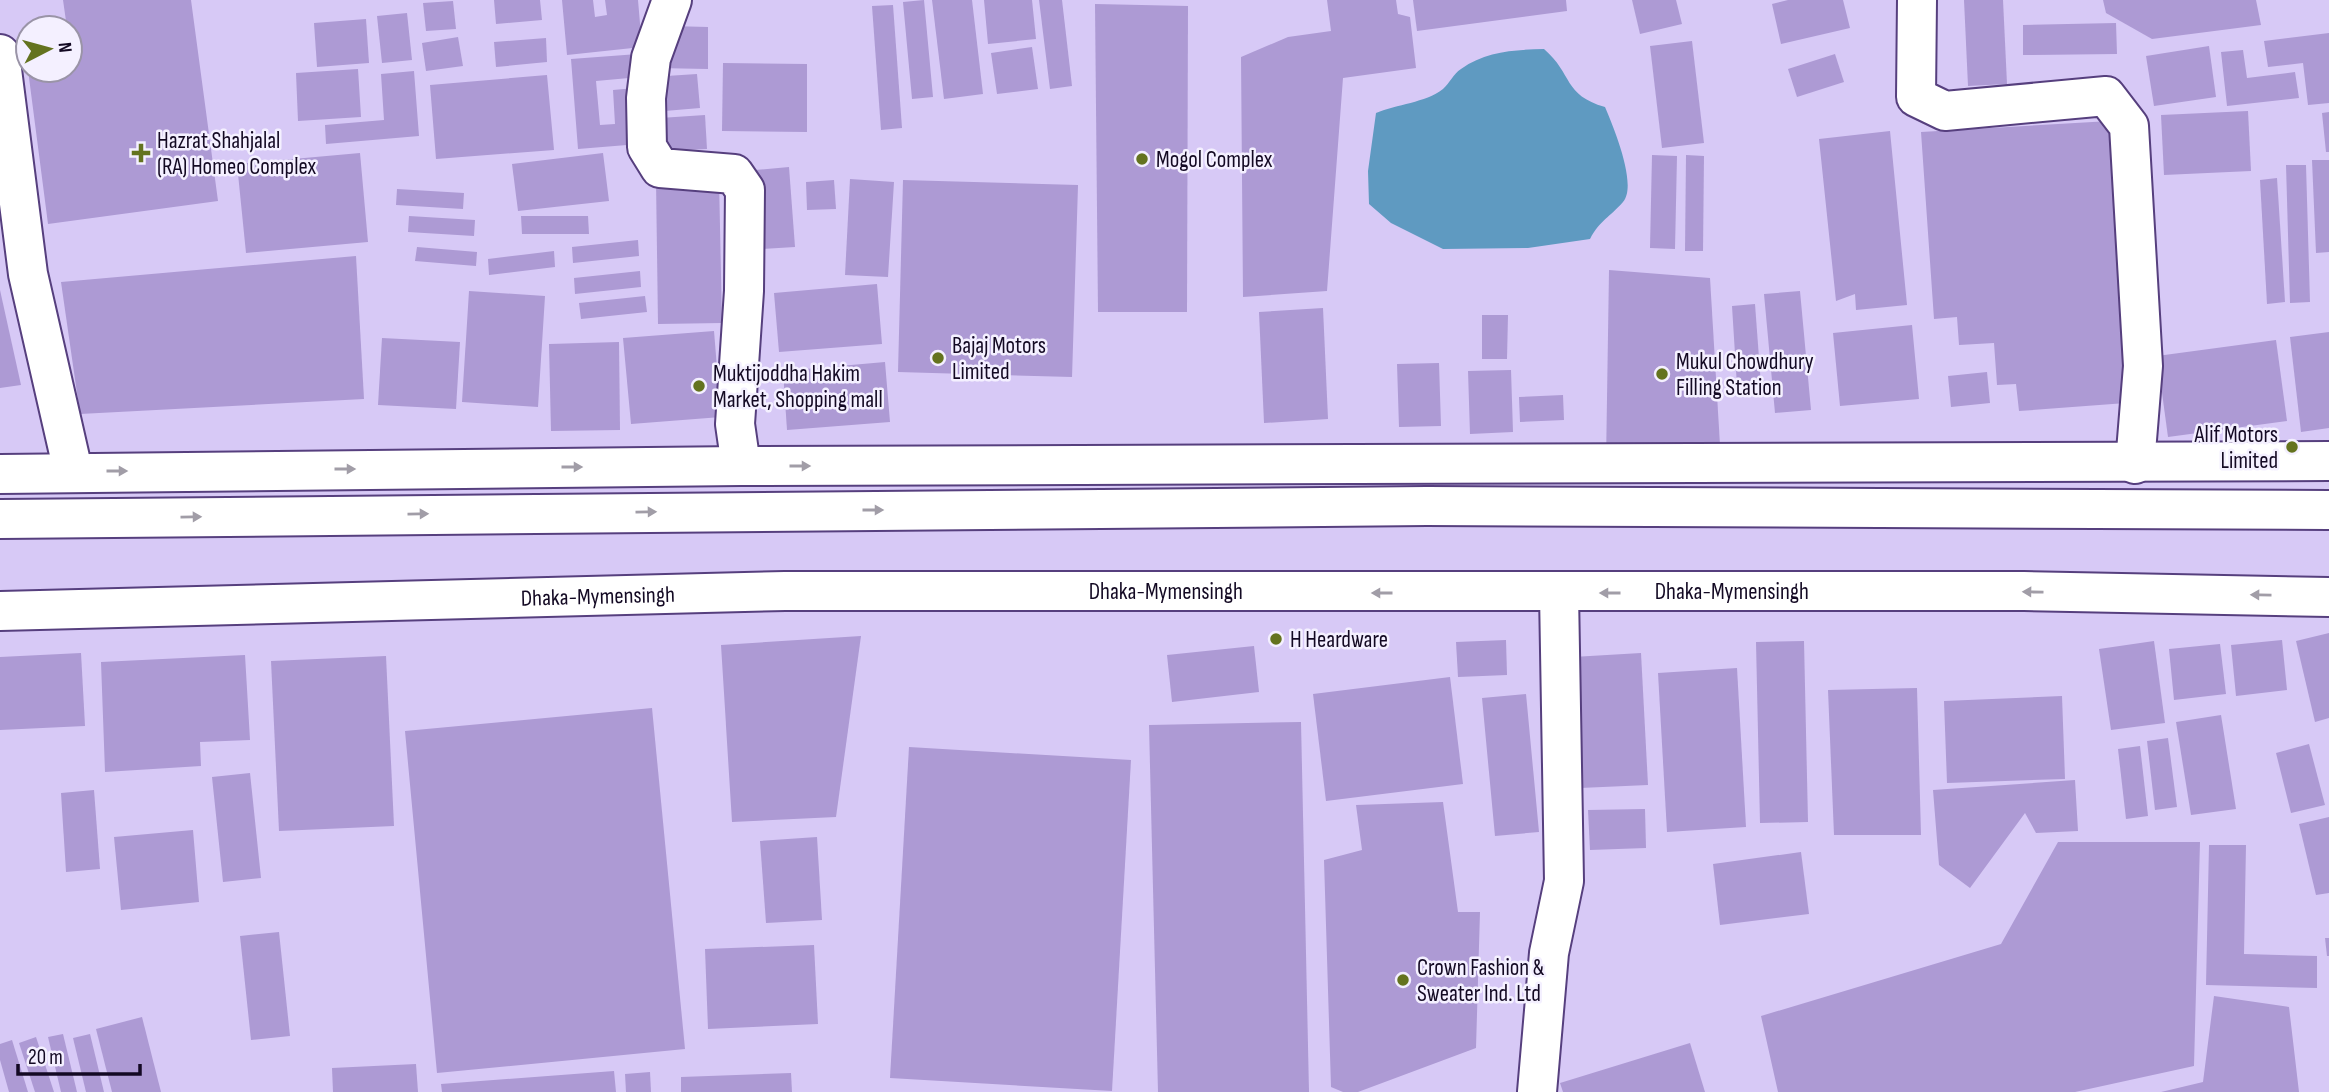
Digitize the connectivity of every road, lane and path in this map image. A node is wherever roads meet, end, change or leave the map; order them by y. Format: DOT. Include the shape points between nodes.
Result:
graph roads {
  1 [pos="672,0"];
  2 [pos="1917,0"];
  3 [pos="0,54"];
  4 [pos="2329,461"];
  5 [pos="2135,464"];
  6 [pos="741,466"];
  7 [pos="72,471"];
  8 [pos="0,474"];
  9 [pos="2329,510"];
  10 [pos="0,519"];
  11 [pos="1559,593"];
  12 [pos="2329,597"];
  13 [pos="0,611"];
  14 [pos="1537,1092"];
  1 -- 6 [label="main road" via="651,58 647,147 660,168 734,174 745,190 735,424"];
  2 -- 5 [label="main road" via="1916,97 1945,111 2106,96 2129,126 2143,366"];
  3 -- 7 [label="main road" via="28,274"];
  4 -- 5 [label="main road"];
  6 -- 5 [label="main road, one-way"];
  7 -- 6 [label="main road, one-way"];
  7 -- 8 [label="main road"];
  10 -- 9 [label="main road, one-way" via="1413,506"];
  12 -- 11 [label="main road, Dhaka-Mymensingh, one-way" via="2024,591"];
  11 -- 13 [label="main road, Dhaka-Mymensingh, one-way" via="785,591"];
  11 -- 14 [label="main road" via="1564,881 1549,953"];
}
